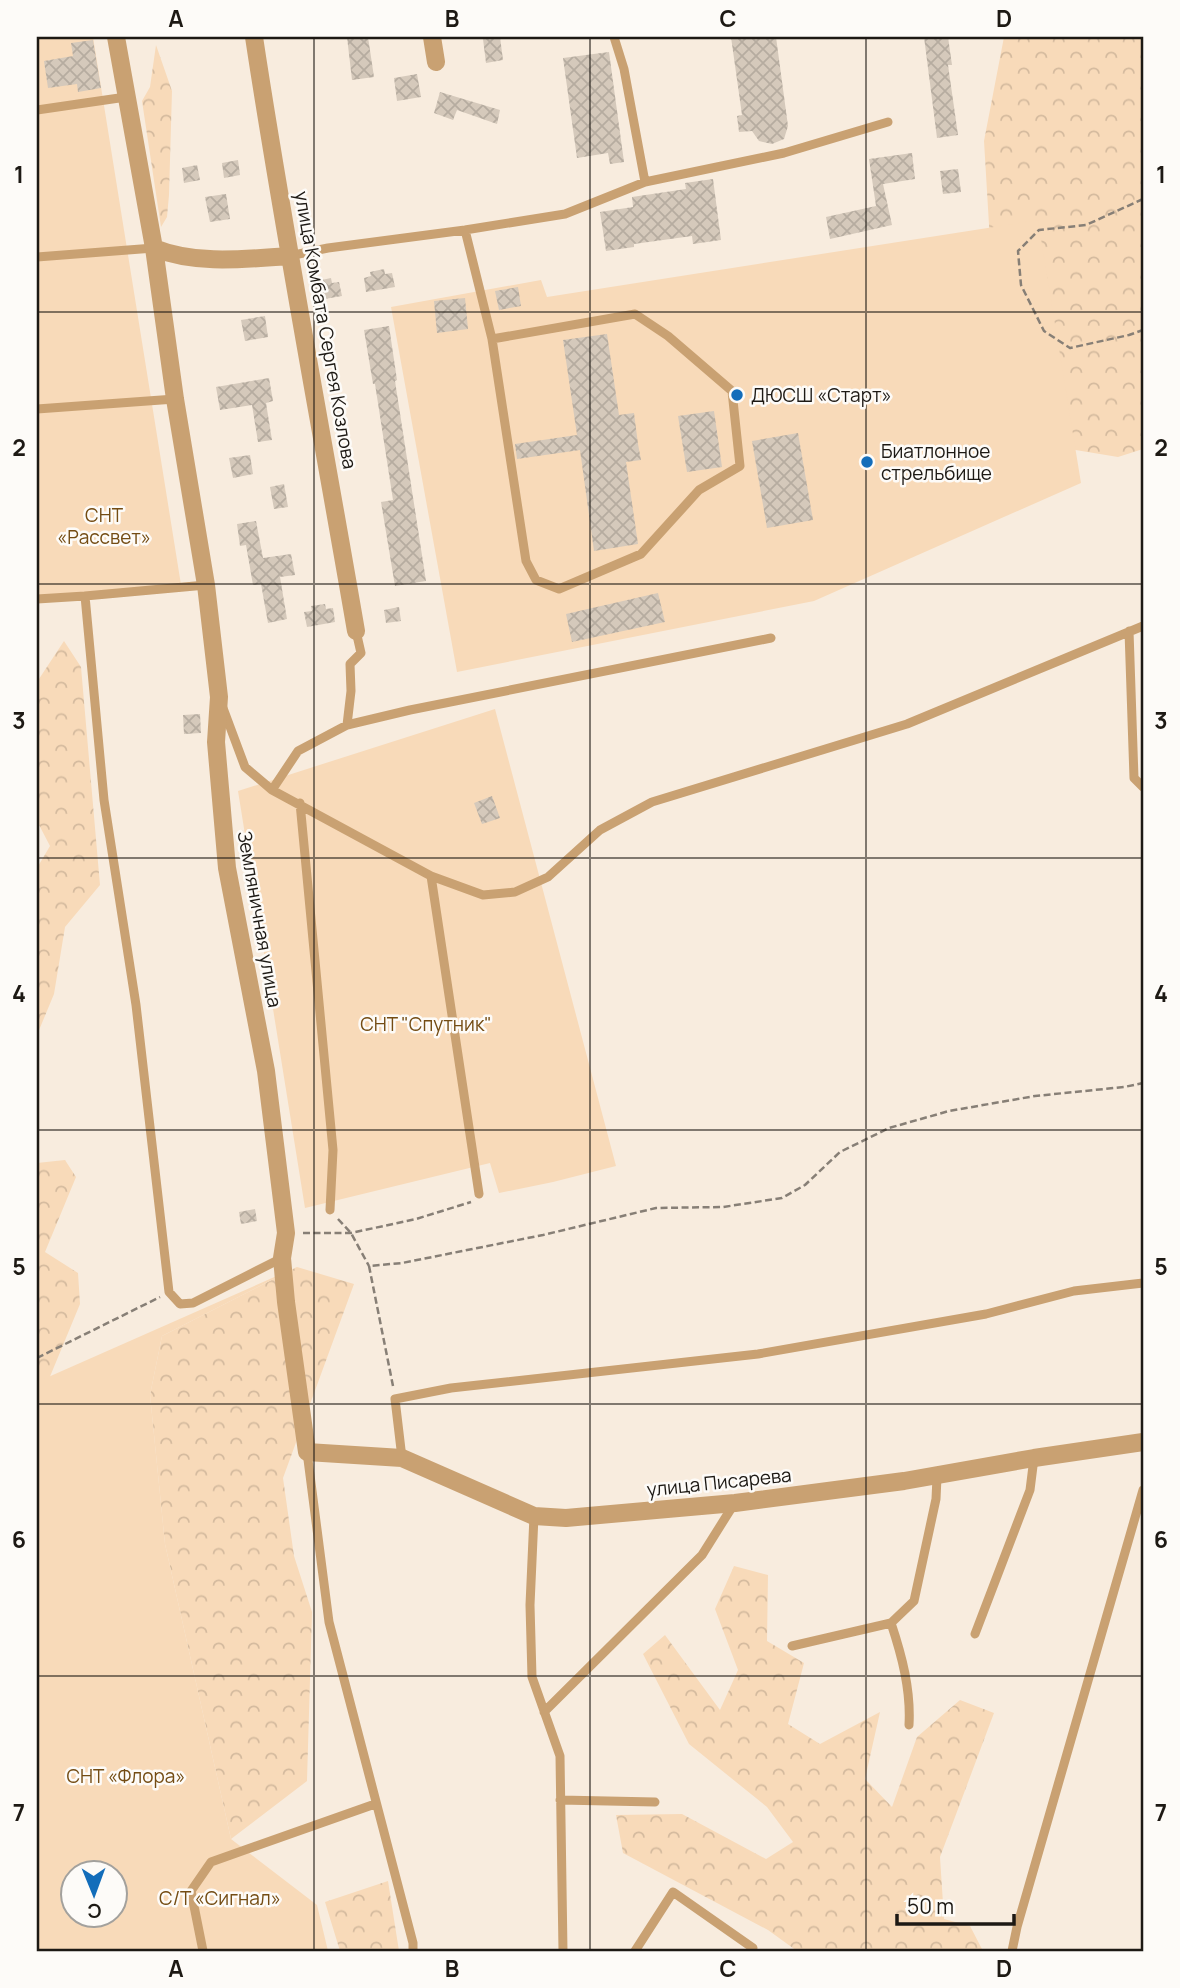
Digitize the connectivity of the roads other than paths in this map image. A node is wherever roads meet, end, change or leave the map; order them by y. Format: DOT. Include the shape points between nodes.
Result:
graph roads {
  1 [pos="116,37"];
  2 [pos="254,37"];
  3 [pos="432,37"];
  4 [pos="614,37"];
  5 [pos="436,62"];
  6 [pos="126,97"];
  7 [pos="37,110"];
  8 [pos="888,122"];
  9 [pos="645,182"];
  10 [pos="466,230"];
  11 [pos="154,248"];
  12 [pos="289,256"];
  13 [pos="37,257"];
  14 [pos="492,339"];
  15 [pos="175,399"];
  16 [pos="37,409"];
  17 [pos="206,585"];
  18 [pos="85,596"];
  19 [pos="37,599"];
  20 [pos="1143,626"];
  21 [pos="356,631"];
  22 [pos="1129,631"];
  23 [pos="771,639"];
  24 [pos="219,697"];
  25 [pos="347,726"];
  26 [pos="1143,787"];
  27 [pos="272,790"];
  28 [pos="300,803"];
  29 [pos="431,876"];
  30 [pos="479,1194"];
  31 [pos="330,1210"];
  32 [pos="282,1258"];
  33 [pos="1143,1283"];
  34 [pos="1143,1442"];
  35 [pos="307,1452"];
  36 [pos="402,1458"];
  37 [pos="1034,1458"];
  38 [pos="937,1477"];
  39 [pos="1143,1490"];
  40 [pos="735,1503"];
  41 [pos="534,1516"];
  42 [pos="891,1623"];
  43 [pos="975,1634"];
  44 [pos="792,1646"];
  45 [pos="544,1712"];
  46 [pos="909,1725"];
  47 [pos="560,1800"];
  48 [pos="655,1802"];
  49 [pos="376,1804"];
  50 [pos="203,1951"];
  51 [pos="412,1951"];
  52 [pos="563,1951"];
  53 [pos="635,1951"];
  54 [pos="751,1951"];
  55 [pos="1012,1951"];
  1 -- 6 [label="street, Земляничная улица"];
  2 -- 12 [label="street, улица Комбата Сергея Козлова"];
  3 -- 5 [label="street"];
  4 -- 9 [label="lane"];
  6 -- 7 [label="lane"];
  6 -- 11 [label="street, Земляничная улица"];
  8 -- 9 [label="lane" via="784,153"];
  9 -- 10 [label="lane" via="565,214"];
  10 -- 12 [label="lane"];
  10 -- 14 [label="lane"];
  11 -- 12 [label="street" via="172,255 229,260"];
  11 -- 13 [label="lane"];
  11 -- 15 [label="street, Земляничная улица"];
  12 -- 21 [label="street, улица Комбата Сергея Козлова"];
  14 -- 14 [label="lane" via="635,314 732,391 740,467 699,490 641,554 559,589 536,580 526,561"];
  15 -- 16 [label="lane"];
  15 -- 17 [label="street, Земляничная улица"];
  17 -- 18 [label="lane"];
  17 -- 24 [label="street, Земляничная улица"];
  18 -- 19 [label="lane"];
  18 -- 32 [label="lane" via="104,800 136,1005 169,1292 180,1304 193,1303"];
  20 -- 22 [label="lane"];
  21 -- 25 [label="lane" via="361,653 350,664"];
  22 -- 26 [label="lane" via="1134,778"];
  22 -- 29 [label="lane" via="907,724 652,802 600,830 548,877 515,892 483,895"];
  23 -- 25 [label="lane"];
  24 -- 27 [label="lane" via="245,767"];
  24 -- 32 [label="street, Земляничная улица" via="216,742 227,868 266,1072 286,1233"];
  25 -- 27 [label="lane" via="298,751"];
  27 -- 28 [label="lane"];
  28 -- 29 [label="lane"];
  28 -- 31 [label="lane" via="333,1150"];
  29 -- 30 [label="lane"];
  32 -- 35 [label="street, Земляничная улица"];
  33 -- 36 [label="lane" via="1074,1291 986,1314 758,1354 452,1388 395,1399"];
  34 -- 37 [label="street, улица Писарева"];
  35 -- 36 [label="street, улица Писарева"];
  35 -- 49 [label="lane" via="329,1622"];
  36 -- 41 [label="street, улица Писарева"];
  37 -- 38 [label="street, улица Писарева"];
  37 -- 43 [label="lane" via="1030,1490"];
  38 -- 40 [label="street, улица Писарева"];
  38 -- 42 [label="lane" via="914,1601"];
  39 -- 55 [label="lane"];
  40 -- 41 [label="street, улица Писарева" via="566,1518"];
  40 -- 45 [label="lane" via="702,1555"];
  41 -- 45 [label="lane" via="533,1677"];
  42 -- 44 [label="lane"];
  42 -- 46 [label="lane" via="911,1704"];
  45 -- 47 [label="lane" via="560,1756"];
  47 -- 48 [label="lane"];
  47 -- 52 [label="lane"];
  49 -- 50 [label="lane" via="211,1862 191,1891"];
  49 -- 51 [label="lane"];
  53 -- 54 [label="lane" via="673,1892 753,1948"];
}
